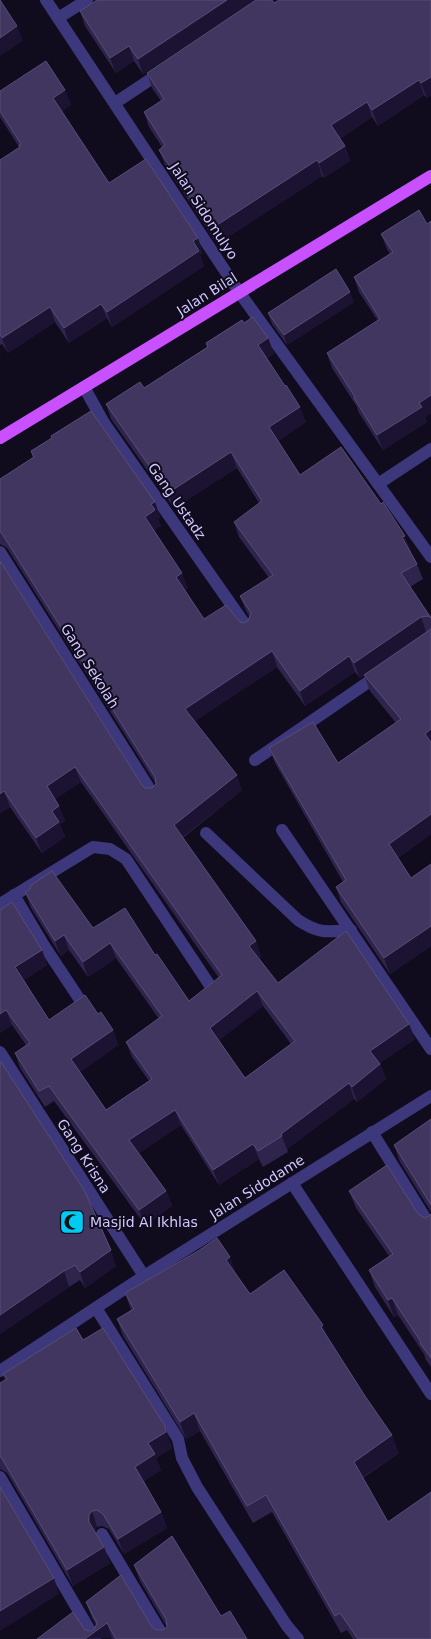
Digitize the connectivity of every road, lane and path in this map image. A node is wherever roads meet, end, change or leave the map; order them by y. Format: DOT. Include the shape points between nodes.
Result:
graph roads {
  1 [pos="46,0"];
  2 [pos="87,0"];
  3 [pos="58,18"];
  4 [pos="172,65"];
  5 [pos="115,103"];
  6 [pos="431,176"];
  7 [pos="239,292"];
  8 [pos="84,388"];
  9 [pos="0,438"];
  10 [pos="431,449"];
  11 [pos="378,484"];
  12 [pos="0,552"];
  13 [pos="431,557"];
  14 [pos="248,630"];
  15 [pos="391,666"];
  16 [pos="255,760"];
  17 [pos="154,796"];
  18 [pos="282,830"];
  19 [pos="206,833"];
  20 [pos="14,895"];
  21 [pos="0,904"];
  22 [pos="351,930"];
  23 [pos="211,987"];
  24 [pos="82,1003"];
  25 [pos="431,1049"];
  26 [pos="0,1052"];
  27 [pos="431,1096"];
  28 [pos="372,1132"];
  29 [pos="292,1183"];
  30 [pos="431,1227"];
  31 [pos="144,1276"];
  32 [pos="96,1308"];
  33 [pos="0,1371"];
  34 [pos="431,1394"];
  35 [pos="0,1477"];
  36 [pos="102,1534"];
  37 [pos="95,1639"];
  38 [pos="165,1639"];
  39 [pos="298,1639"];
  1 -- 3 [label="street, Jalan Sidomulyo"];
  2 -- 3 [label="street"];
  3 -- 5 [label="street, Jalan Sidomulyo"];
  4 -- 5 [label="street"];
  5 -- 7 [label="street, Jalan Sidomulyo"];
  6 -- 7 [label="main road, Jalan Bilal"];
  7 -- 8 [label="main road, Jalan Bilal"];
  7 -- 11 [label="street, Jalan Sidomulyo"];
  8 -- 9 [label="main road, Jalan Bilal"];
  8 -- 14 [label="street, Gang Ustadz" via="104,423"];
  10 -- 11 [label="street"];
  11 -- 13 [label="street, Jalan Sidomulyo"];
  12 -- 17 [label="street, Gang Sekolah"];
  15 -- 16 [label="street"];
  18 -- 22 [label="street"];
  19 -- 22 [label="street" via="298,920 312,929 328,932"];
  20 -- 21 [label="street"];
  20 -- 23 [label="street" via="93,847 110,849 126,859"];
  20 -- 24 [label="street"];
  22 -- 25 [label="street"];
  26 -- 31 [label="street, Gang Krisna"];
  27 -- 28 [label="street, Jalan Sidodame"];
  28 -- 29 [label="street, Jalan Sidodame"];
  28 -- 30 [label="street"];
  29 -- 31 [label="street, Jalan Sidodame"];
  29 -- 34 [label="street"];
  31 -- 32 [label="street, Jalan Sidodame"];
  32 -- 33 [label="street, Jalan Sidodame"];
  32 -- 39 [label="street" via="178,1440 182,1458 196,1488"];
  35 -- 37 [label="street"];
  36 -- 38 [label="street"];
}
